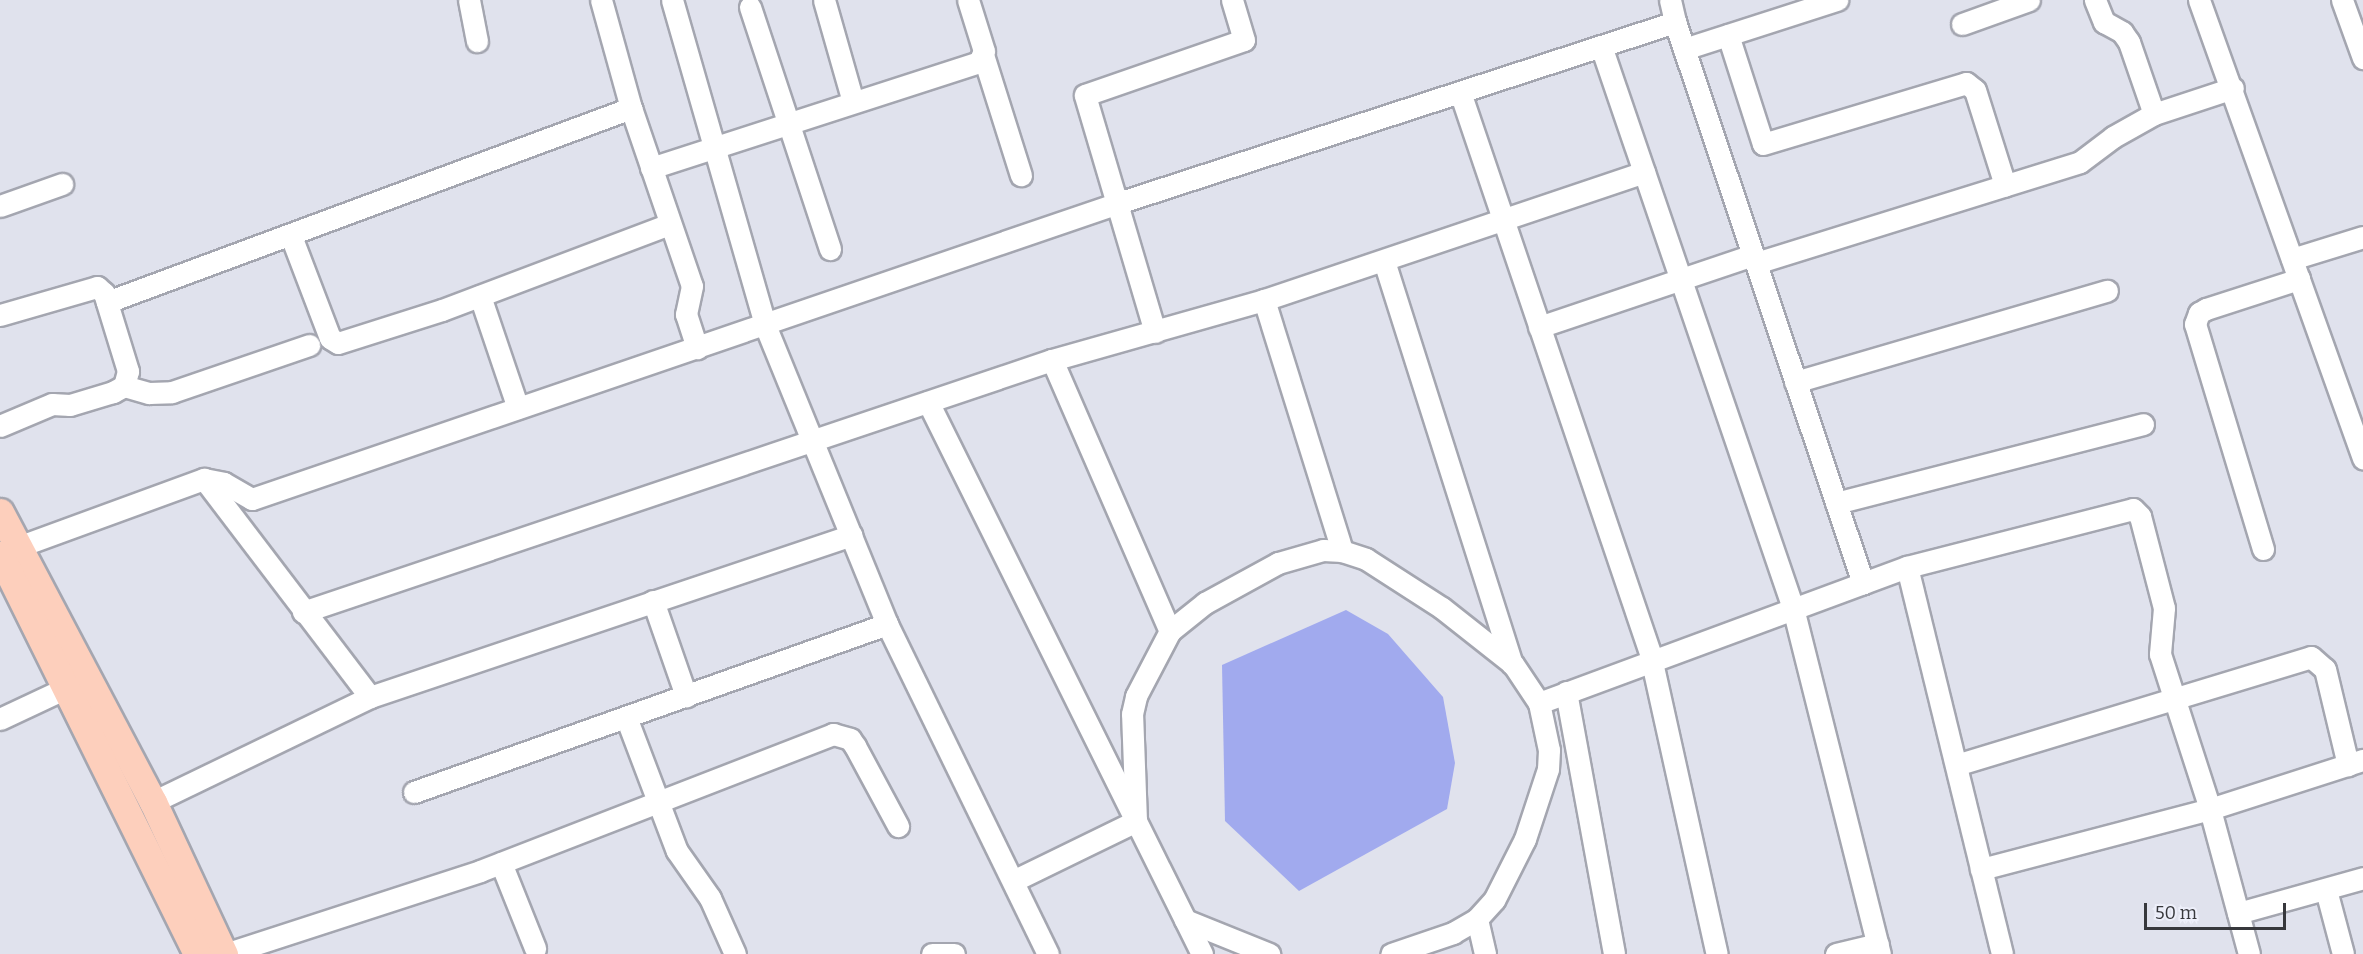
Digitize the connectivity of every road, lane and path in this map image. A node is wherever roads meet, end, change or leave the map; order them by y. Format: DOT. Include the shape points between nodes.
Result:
graph roads {
  1 [pos="469,0"];
  2 [pos="601,0"];
  3 [pos="672,0"];
  4 [pos="824,0"];
  5 [pos="968,0"];
  6 [pos="1232,0"];
  7 [pos="1670,0"];
  8 [pos="1837,0"];
  9 [pos="2029,0"];
  10 [pos="2096,0"];
  11 [pos="2199,0"];
  12 [pos="2342,0"];
  13 [pos="1800,6"];
  14 [pos="750,7"];
  15 [pos="1676,22"];
  16 [pos="1962,24"];
  17 [pos="1728,35"];
  18 [pos="477,41"];
  19 [pos="1601,46"];
  20 [pos="1684,49"];
  21 [pos="2363,57"];
  22 [pos="984,58"];
  23 [pos="2232,88"];
  24 [pos="1460,92"];
  25 [pos="853,102"];
  26 [pos="631,108"];
  27 [pos="2154,114"];
  28 [pos="786,123"];
  29 [pos="714,146"];
  30 [pos="651,168"];
  31 [pos="1644,172"];
  32 [pos="1021,175"];
  33 [pos="62,184"];
  34 [pos="2005,185"];
  35 [pos="1119,203"];
  36 [pos="0,206"];
  37 [pos="1502,220"];
  38 [pos="670,224"];
  39 [pos="291,236"];
  40 [pos="2363,237"];
  41 [pos="830,249"];
  42 [pos="1754,259"];
  43 [pos="1384,261"];
  44 [pos="2295,269"];
  45 [pos="1681,281"];
  46 [pos="2108,291"];
  47 [pos="480,296"];
  48 [pos="1263,300"];
  49 [pos="107,302"];
  50 [pos="0,315"];
  51 [pos="765,325"];
  52 [pos="1539,327"];
  53 [pos="1155,332"];
  54 [pos="309,345"];
  55 [pos="696,348"];
  56 [pos="1052,360"];
  57 [pos="1795,382"];
  58 [pos="123,386"];
  59 [pos="928,402"];
  60 [pos="518,408"];
  61 [pos="2143,424"];
  62 [pos="0,426"];
  63 [pos="816,440"];
  64 [pos="2363,459"];
  65 [pos="204,479"];
  66 [pos="1836,503"];
  67 [pos="0,512"];
  68 [pos="852,535"];
  69 [pos="2263,549"];
  70 [pos="1342,551"];
  71 [pos="6,552"];
  72 [pos="1907,567"];
  73 [pos="1863,583"];
  74 [pos="653,601"];
  75 [pos="1793,608"];
  76 [pos="303,612"];
  77 [pos="888,624"];
  78 [pos="1170,631"];
  79 [pos="1652,658"];
  80 [pos="1513,664"];
  81 [pos="66,688"];
  82 [pos="1566,692"];
  83 [pos="686,696"];
  84 [pos="370,698"];
  85 [pos="2176,700"];
  86 [pos="1539,703"];
  87 [pos="626,717"];
  88 [pos="0,719"];
  89 [pos="2355,763"];
  90 [pos="1956,765"];
  91 [pos="414,792"];
  92 [pos="657,801"];
  93 [pos="153,802"];
  94 [pos="2210,809"];
  95 [pos="1136,822"];
  96 [pos="898,826"];
  97 [pos="501,863"];
  98 [pos="1981,869"];
  99 [pos="2363,878"];
  100 [pos="1013,881"];
  101 [pos="2326,890"];
  102 [pos="2238,913"];
  103 [pos="1477,919"];
  104 [pos="1185,920"];
  105 [pos="535,948"];
  106 [pos="1879,949"];
  107 [pos="197,954"];
  108 [pos="224,954"];
  109 [pos="735,954"];
  110 [pos="932,954"];
  111 [pos="954,954"];
  112 [pos="1048,954"];
  113 [pos="1202,954"];
  114 [pos="1269,954"];
  115 [pos="1391,954"];
  116 [pos="1485,954"];
  117 [pos="1614,954"];
  118 [pos="1717,954"];
  119 [pos="1836,954"];
  120 [pos="2002,954"];
  121 [pos="2249,954"];
  122 [pos="2343,954"];
  1 -- 18 [label="street"];
  2 -- 26 [label="street"];
  3 -- 29 [label="street"];
  4 -- 25 [label="street"];
  5 -- 22 [label="street"];
  6 -- 35 [label="street" via="1244,40 1085,95"];
  7 -- 15 [label="street"];
  8 -- 13 [label="street"];
  9 -- 16 [label="street"];
  10 -- 27 [label="street" via="2104,22 2122,32 2129,42"];
  11 -- 23 [label="street"];
  12 -- 21 [label="street"];
  13 -- 17 [label="street"];
  14 -- 28 [label="street"];
  15 -- 19 [label="street"];
  15 -- 20 [label="street"];
  17 -- 20 [label="street"];
  17 -- 34 [label="street" via="1763,144 1966,83 1975,90"];
  19 -- 24 [label="street"];
  19 -- 31 [label="street"];
  20 -- 42 [label="street"];
  22 -- 25 [label="street"];
  22 -- 32 [label="street"];
  23 -- 27 [label="street"];
  23 -- 44 [label="street"];
  24 -- 35 [label="street"];
  24 -- 37 [label="street"];
  25 -- 28 [label="street"];
  26 -- 30 [label="street"];
  26 -- 39 [label="street"];
  27 -- 34 [label="street" via="2112,137 2080,162"];
  28 -- 29 [label="street"];
  28 -- 41 [label="street"];
  29 -- 30 [label="street"];
  29 -- 51 [label="street"];
  30 -- 38 [label="street"];
  31 -- 37 [label="street"];
  31 -- 45 [label="street"];
  33 -- 36 [label="street"];
  34 -- 42 [label="street"];
  35 -- 51 [label="street"];
  35 -- 53 [label="street"];
  37 -- 43 [label="street"];
  37 -- 52 [label="street"];
  38 -- 47 [label="street"];
  38 -- 55 [label="street" via="692,286 686,314"];
  39 -- 47 [label="street" via="333,342"];
  39 -- 49 [label="street"];
  40 -- 44 [label="street"];
  42 -- 45 [label="street"];
  42 -- 57 [label="street"];
  43 -- 48 [label="street"];
  43 -- 80 [label="street"];
  44 -- 64 [label="street"];
  44 -- 69 [label="street" via="2206,309 2194,324"];
  45 -- 52 [label="street"];
  45 -- 75 [label="street"];
  46 -- 57 [label="street"];
  47 -- 60 [label="street"];
  48 -- 53 [label="street"];
  48 -- 70 [label="street"];
  49 -- 50 [label="street" via="104,293 91,286"];
  49 -- 58 [label="street" via="128,371"];
  51 -- 55 [label="street"];
  51 -- 63 [label="street"];
  52 -- 79 [label="street"];
  53 -- 56 [label="street"];
  54 -- 58 [label="street" via="172,392 149,393"];
  55 -- 60 [label="street"];
  56 -- 59 [label="street"];
  56 -- 78 [label="street"];
  57 -- 66 [label="street"];
  58 -- 62 [label="street" via="70,405 52,404"];
  59 -- 63 [label="street"];
  59 -- 95 [label="street"];
  60 -- 65 [label="street" via="252,498 224,483"];
  61 -- 66 [label="street"];
  63 -- 68 [label="street"];
  63 -- 76 [label="street"];
  65 -- 71 [label="street"];
  65 -- 76 [label="street"];
  66 -- 73 [label="street"];
  67 -- 71 [label="main road"];
  68 -- 74 [label="street"];
  68 -- 77 [label="street"];
  70 -- 78 [label="street" via="1314,552 1278,563 1205,603"];
  70 -- 80 [label="street" via="1366,559 1442,608"];
  71 -- 81 [label="main road"];
  71 -- 93 [label="main road"];
  72 -- 73 [label="street"];
  72 -- 85 [label="street" via="2133,509 2139,516 2164,608 2160,654"];
  72 -- 90 [label="street"];
  73 -- 75 [label="street"];
  74 -- 83 [label="street"];
  74 -- 84 [label="street"];
  75 -- 79 [label="street"];
  75 -- 106 [label="street"];
  76 -- 84 [label="street"];
  77 -- 83 [label="street"];
  77 -- 100 [label="street"];
  78 -- 95 [label="street" via="1136,696 1132,714"];
  79 -- 82 [label="street"];
  79 -- 118 [label="street"];
  80 -- 86 [label="street"];
  81 -- 88 [label="street"];
  81 -- 107 [label="main road"];
  82 -- 86 [label="street"];
  82 -- 117 [label="street"];
  83 -- 87 [label="street"];
  84 -- 93 [label="street"];
  85 -- 89 [label="street" via="2311,657 2325,669"];
  85 -- 90 [label="street"];
  85 -- 94 [label="street"];
  86 -- 103 [label="street" via="1548,769 1510,872"];
  87 -- 91 [label="street"];
  87 -- 92 [label="street"];
  89 -- 94 [label="street"];
  90 -- 98 [label="street"];
  92 -- 96 [label="street" via="840,734 855,746"];
  92 -- 97 [label="street"];
  92 -- 109 [label="street" via="677,851 710,898"];
  93 -- 108 [label="main road"];
  94 -- 98 [label="street"];
  94 -- 102 [label="street"];
  95 -- 100 [label="street"];
  95 -- 104 [label="street"];
  97 -- 105 [label="street"];
  97 -- 108 [label="street"];
  98 -- 120 [label="street"];
  99 -- 101 [label="street"];
  100 -- 112 [label="street"];
  101 -- 102 [label="street"];
  101 -- 122 [label="street"];
  102 -- 121 [label="street"];
  103 -- 115 [label="street" via="1423,946"];
  103 -- 116 [label="street"];
  104 -- 113 [label="street"];
  104 -- 114 [label="street"];
  106 -- 119 [label="street"];
  110 -- 111 [label="street"];
}
